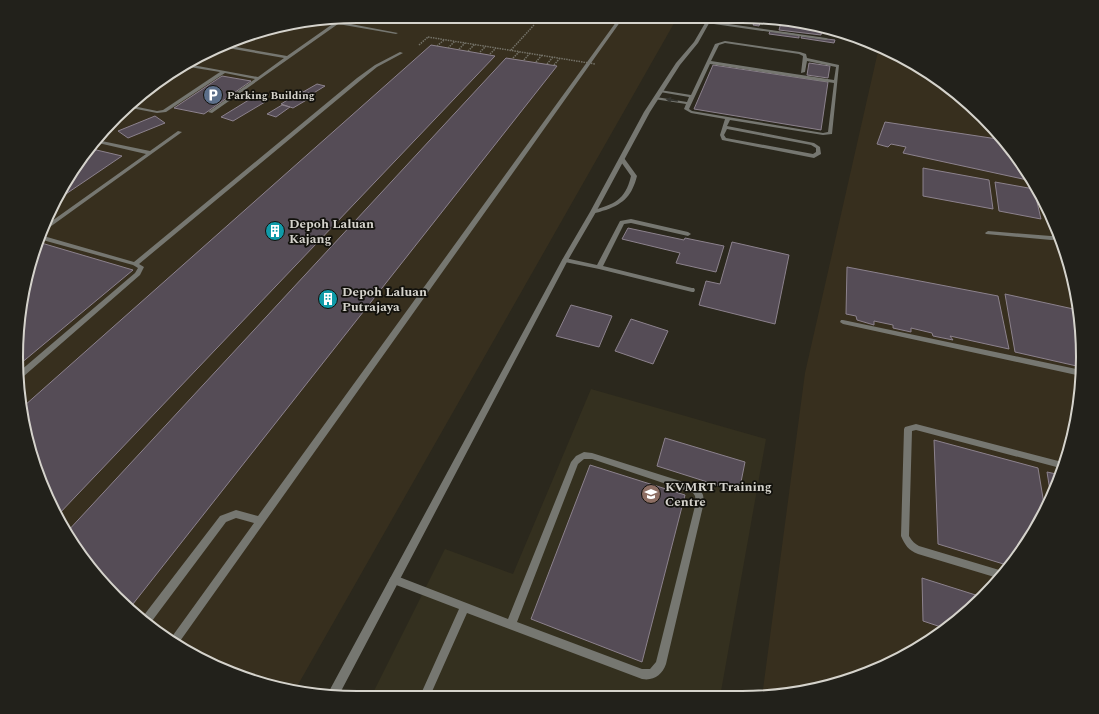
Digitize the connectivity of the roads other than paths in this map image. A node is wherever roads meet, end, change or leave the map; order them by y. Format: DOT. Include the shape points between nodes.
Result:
graph roads {
  1 [pos="617,23"];
  2 [pos="707,23"];
  3 [pos="728,23"];
  4 [pos="336,24"];
  5 [pos="342,24"];
  6 [pos="396,32"];
  7 [pos="826,38"];
  8 [pos="231,47"];
  9 [pos="401,52"];
  10 [pos="288,58"];
  11 [pos="805,59"];
  12 [pos="708,62"];
  13 [pos="193,66"];
  14 [pos="224,72"];
  15 [pos="803,72"];
  16 [pos="259,78"];
  17 [pos="836,82"];
  18 [pos="658,94"];
  19 [pos="691,96"];
  20 [pos="688,103"];
  21 [pos="135,108"];
  22 [pos="210,112"];
  23 [pos="728,118"];
  24 [pos="724,127"];
  25 [pos="180,132"];
  26 [pos="102,142"];
  27 [pos="151,153"];
  28 [pos="622,159"];
  29 [pos="593,212"];
  30 [pos="50,225"];
  31 [pos="988,233"];
  32 [pos="688,234"];
  33 [pos="1054,237"];
  34 [pos="45,239"];
  35 [pos="565,260"];
  36 [pos="135,264"];
  37 [pos="599,267"];
  38 [pos="692,290"];
  39 [pos="843,322"];
  40 [pos="24,372"];
  41 [pos="1075,372"];
  42 [pos="1058,464"];
  43 [pos="260,521"];
  44 [pos="996,574"];
  45 [pos="394,580"];
  46 [pos="465,607"];
  47 [pos="148,617"];
  48 [pos="511,624"];
  49 [pos="176,638"];
  50 [pos="336,690"];
  51 [pos="428,691"];
  1 -- 43 [label="lane"];
  2 -- 18 [label="street" via="696,43"];
  3 -- 7 [label="lane"];
  4 -- 10 [label="lane"];
  5 -- 6 [label="lane"];
  8 -- 10 [label="lane"];
  9 -- 36 [label="lane" via="363,76"];
  10 -- 16 [label="lane"];
  11 -- 12 [label="lane" via="805,55 800,53 722,42 718,44"];
  11 -- 15 [label="lane"];
  11 -- 17 [label="lane" via="838,66"];
  12 -- 17 [label="lane"];
  12 -- 19 [label="lane"];
  13 -- 14 [label="lane"];
  14 -- 16 [label="lane"];
  14 -- 21 [label="lane" via="164,112"];
  16 -- 22 [label="lane"];
  17 -- 23 [label="lane" via="830,133 823,134"];
  18 -- 19 [label="lane"];
  20 -- 18 [label="lane, one-way"];
  18 -- 28 [label="street"];
  19 -- 20 [label="lane"];
  20 -- 23 [label="lane" via="688,111"];
  23 -- 24 [label="lane"];
  24 -- 24 [label="lane" via="722,137 728,140 810,156 819,153 818,147 812,144"];
  25 -- 27 [label="lane"];
  26 -- 27 [label="lane"];
  27 -- 30 [label="lane"];
  28 -- 29 [label="street"];
  28 -- 29 [label="lane" via="634,176 626,197 617,204"];
  29 -- 35 [label="street"];
  31 -- 33 [label="lane"];
  32 -- 37 [label="lane" via="631,221 622,222"];
  34 -- 36 [label="lane"];
  35 -- 37 [label="lane"];
  35 -- 45 [label="street"];
  36 -- 40 [label="lane" via="141,267 138,274"];
  37 -- 38 [label="lane"];
  39 -- 41 [label="lane"];
  42 -- 44 [label="lane" via="916,428 908,429 905,536 907,542 918,550"];
  43 -- 47 [label="lane" via="236,514 223,520"];
  43 -- 49 [label="lane"];
  45 -- 46 [label="lane"];
  45 -- 50 [label="street"];
  46 -- 48 [label="lane"];
  46 -- 51 [label="lane"];
  48 -- 48 [label="lane" via="642,674 650,675 657,671 661,664 700,502 696,490 592,456 585,455 579,458 575,462"];
}
